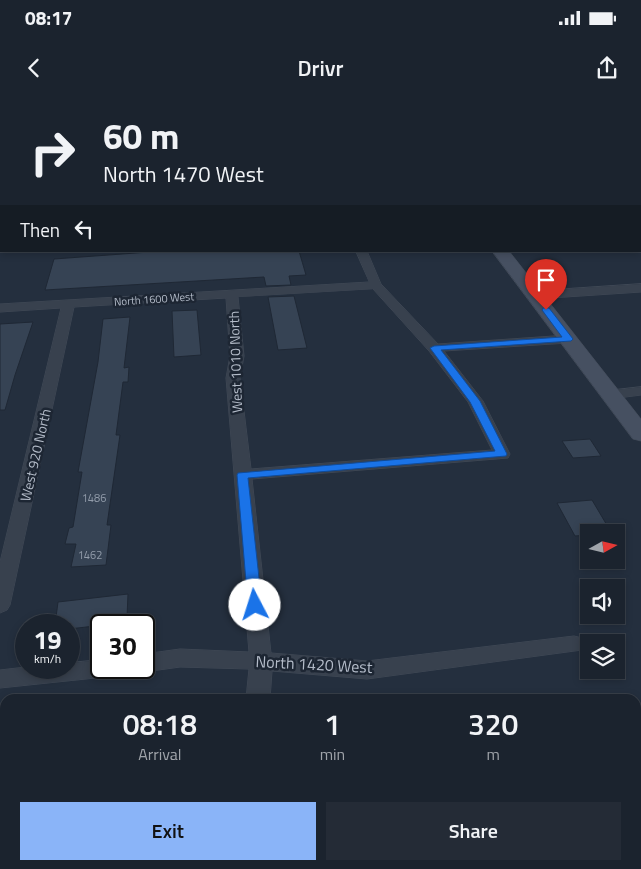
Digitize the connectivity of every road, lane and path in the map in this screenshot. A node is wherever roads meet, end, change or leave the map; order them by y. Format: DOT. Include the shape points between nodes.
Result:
graph roads {
  1 [pos="627,100"];
  2 [pos="641,100"];
  3 [pos="361,252"];
  4 [pos="501,252"];
  5 [pos="376,285"];
  6 [pos="641,288"];
  7 [pos="232,294"];
  8 [pos="535,295"];
  9 [pos="68,304"];
  10 [pos="0,308"];
  11 [pos="568,339"];
  12 [pos="434,348"];
  13 [pos="641,391"];
  14 [pos="610,394"];
  15 [pos="641,434"];
  16 [pos="242,475"];
  17 [pos="0,605"];
  18 [pos="574,644"];
  19 [pos="155,661"];
  20 [pos="261,661"];
  21 [pos="90,670"];
  22 [pos="0,679"];
  23 [pos="258,694"];
  1 -- 2 [label="lane"];
  3 -- 5 [label="street"];
  4 -- 8 [label="main road"];
  5 -- 7 [label="street, North 1600 West"];
  5 -- 12 [label="street"];
  6 -- 8 [label="street"];
  7 -- 9 [label="street, North 1600 West"];
  7 -- 16 [label="street, West 1010 North" via="237,356 233,378"];
  8 -- 11 [label="main road"];
  9 -- 10 [label="street, North 1600 West"];
  9 -- 17 [label="street, West 920 North"];
  11 -- 12 [label="street"];
  11 -- 14 [label="main road"];
  12 -- 16 [label="street" via="475,401 502,454"];
  13 -- 14 [label="street"];
  14 -- 15 [label="main road"];
  16 -- 20 [label="street, West 1010 North"];
  18 -- 20 [label="street, North 1420 West" via="367,670"];
  19 -- 20 [label="street, North 1420 West" via="180,658"];
  20 -- 23 [label="street, West 1010 North"];
  21 -- 22 [label="street"];
}
